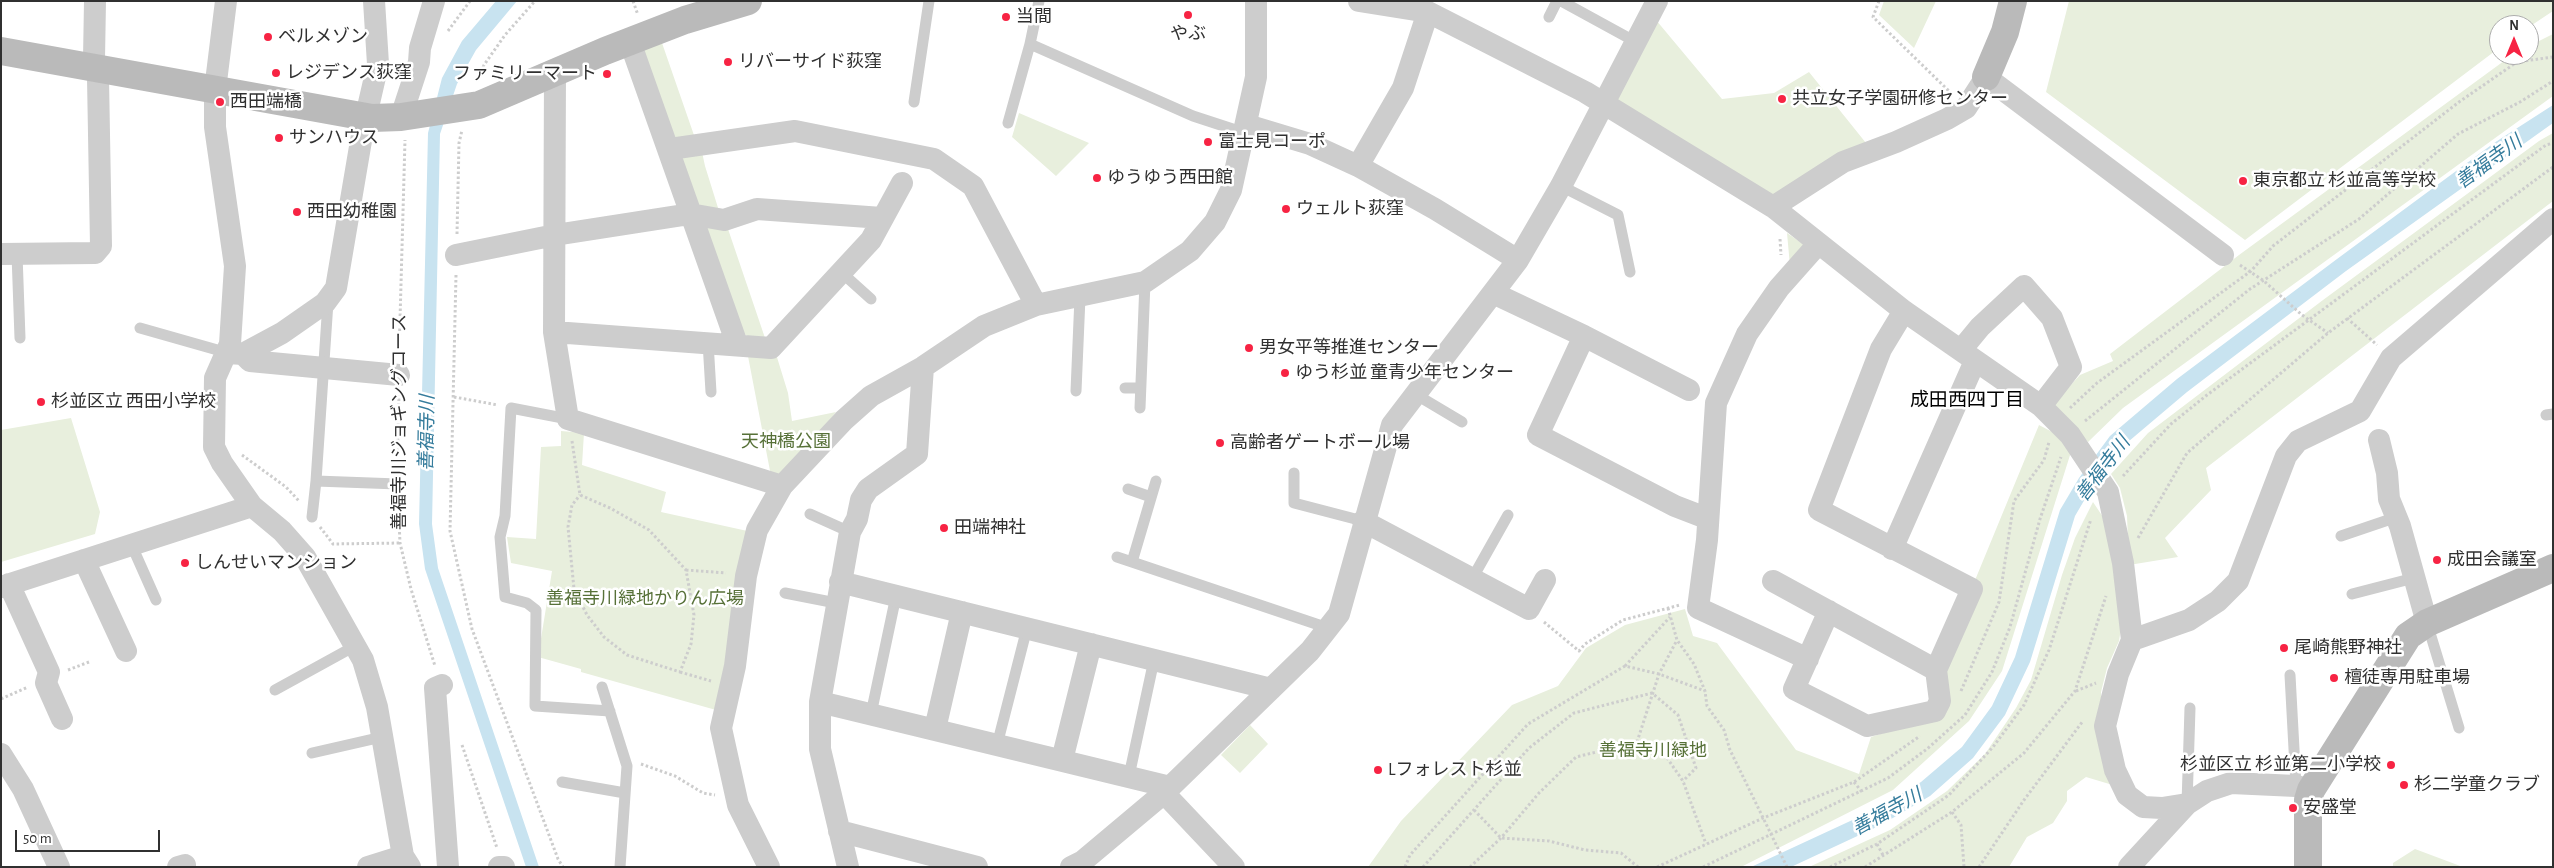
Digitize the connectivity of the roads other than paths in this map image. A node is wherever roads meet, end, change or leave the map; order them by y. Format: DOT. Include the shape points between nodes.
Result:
graph roads {
  1 [pos="95,1"];
  2 [pos="226,1"];
  3 [pos="374,1"];
  4 [pos="434,1"];
  5 [pos="748,1"];
  6 [pos="929,1"];
  7 [pos="1039,1"];
  8 [pos="1256,1"];
  9 [pos="1358,1"];
  10 [pos="1557,1"];
  11 [pos="1561,1"];
  12 [pos="1657,1"];
  13 [pos="2013,1"];
  14 [pos="1430,7"];
  15 [pos="1549,16"];
  16 [pos="630,42"];
  17 [pos="1636,42"];
  18 [pos="1030,44"];
  19 [pos="1,51"];
  20 [pos="96,68"];
  21 [pos="555,72"];
  22 [pos="1986,77"];
  23 [pos="215,90"];
  24 [pos="914,102"];
  25 [pos="1604,103"];
  26 [pos="407,116"];
  27 [pos="367,117"];
  28 [pos="1008,123"];
  29 [pos="1246,129"];
  30 [pos="670,149"];
  31 [pos="1358,166"];
  32 [pos="902,183"];
  33 [pos="1561,186"];
  34 [pos="1773,207"];
  35 [pos="690,214"];
  36 [pos="882,218"];
  37 [pos="2553,218"];
  38 [pos="555,235"];
  39 [pos="1818,244"];
  40 [pos="9,254"];
  41 [pos="456,255"];
  42 [pos="2223,255"];
  43 [pos="1518,260"];
  44 [pos="841,272"];
  45 [pos="1630,272"];
  46 [pos="1146,282"];
  47 [pos="1493,292"];
  48 [pos="1080,297"];
  49 [pos="870,299"];
  50 [pos="328,300"];
  51 [pos="1036,305"];
  52 [pos="1904,311"];
  53 [pos="140,328"];
  54 [pos="554,332"];
  55 [pos="1584,336"];
  56 [pos="20,338"];
  57 [pos="708,342"];
  58 [pos="737,344"];
  59 [pos="236,353"];
  60 [pos="1968,356"];
  61 [pos="924,368"];
  62 [pos="324,369"];
  63 [pos="399,375"];
  64 [pos="1125,388"];
  65 [pos="1140,388"];
  66 [pos="1689,390"];
  67 [pos="1076,391"];
  68 [pos="711,392"];
  69 [pos="1415,394"];
  70 [pos="1140,408"];
  71 [pos="568,418"];
  72 [pos="2055,421"];
  73 [pos="1462,422"];
  74 [pos="2379,440"];
  75 [pos="1294,473"];
  76 [pos="316,481"];
  77 [pos="1156,481"];
  78 [pos="398,484"];
  79 [pos="782,486"];
  80 [pos="1128,489"];
  81 [pos="1151,497"];
  82 [pos="252,506"];
  83 [pos="810,514"];
  84 [pos="1508,516"];
  85 [pos="1708,516"];
  86 [pos="312,517"];
  87 [pos="2396,517"];
  88 [pos="1363,521"];
  89 [pos="850,532"];
  90 [pos="2341,536"];
  91 [pos="132,546"];
  92 [pos="1892,549"];
  93 [pos="1117,556"];
  94 [pos="84,560"];
  95 [pos="1132,562"];
  96 [pos="2553,568"];
  97 [pos="2414,578"];
  98 [pos="1472,580"];
  99 [pos="1544,580"];
  100 [pos="1772,581"];
  101 [pos="5,585"];
  102 [pos="785,593"];
  103 [pos="838,593"];
  104 [pos="2352,594"];
  105 [pos="896,596"];
  106 [pos="156,600"];
  107 [pos="962,612"];
  108 [pos="1829,612"];
  109 [pos="2427,623"];
  110 [pos="1027,628"];
  111 [pos="1328,628"];
  112 [pos="2132,640"];
  113 [pos="1091,644"];
  114 [pos="355,646"];
  115 [pos="126,650"];
  116 [pos="1808,659"];
  117 [pos="1154,660"];
  118 [pos="1936,670"];
  119 [pos="2290,675"];
  120 [pos="442,686"];
  121 [pos="602,687"];
  122 [pos="1271,689"];
  123 [pos="275,690"];
  124 [pos="820,702"];
  125 [pos="2190,708"];
  126 [pos="610,711"];
  127 [pos="871,714"];
  128 [pos="62,719"];
  129 [pos="2459,728"];
  130 [pos="935,729"];
  131 [pos="382,737"];
  132 [pos="997,745"];
  133 [pos="312,753"];
  134 [pos="1,754"];
  135 [pos="1062,760"];
  136 [pos="1129,776"];
  137 [pos="562,782"];
  138 [pos="2304,788"];
  139 [pos="1167,790"];
  140 [pos="625,793"];
  141 [pos="2187,804"];
  142 [pos="839,831"];
  143 [pos="406,861"];
  144 [pos="1080,865"];
  145 [pos="58,867"];
  146 [pos="368,867"];
  147 [pos="448,867"];
  148 [pos="499,867"];
  149 [pos="504,867"];
  150 [pos="620,867"];
  151 [pos="769,867"];
  152 [pos="848,867"];
  153 [pos="977,867"];
  154 [pos="1234,867"];
  155 [pos="2129,867"];
  156 [pos="2308,867"];
  1 -- 20 [label="street"];
  2 -- 23 [label="street"];
  3 -- 27 [label="street" via="378,64"];
  4 -- 26 [label="street" via="420,48"];
  5 -- 16 [label="street" via="685,20"];
  6 -- 24 [label="lane"];
  7 -- 18 [label="lane"];
  8 -- 29 [label="street" via="1256,77"];
  9 -- 14 [label="street"];
  10 -- 15 [label="lane"];
  11 -- 17 [label="lane"];
  12 -- 17 [label="street"];
  13 -- 22 [label="street" via="2005,32"];
  14 -- 25 [label="street"];
  14 -- 31 [label="street" via="1403,88"];
  16 -- 21 [label="street"];
  16 -- 30 [label="street"];
  17 -- 25 [label="street"];
  18 -- 28 [label="lane"];
  18 -- 29 [label="lane" via="1193,116"];
  19 -- 20 [label="street"];
  20 -- 23 [label="street"];
  20 -- 40 [label="street" via="101,246 95,253"];
  21 -- 26 [label="street" via="466,108"];
  21 -- 38 [label="street"];
  22 -- 34 [label="street" via="1966,108 1896,142 1843,162"];
  22 -- 42 [label="street"];
  23 -- 27 [label="street"];
  23 -- 59 [label="street" via="215,127 235,266 230,344"];
  25 -- 33 [label="street"];
  25 -- 34 [label="street"];
  26 -- 27 [label="street"];
  27 -- 50 [label="street" via="336,288"];
  29 -- 31 [label="street" via="1310,144"];
  29 -- 46 [label="street" via="1231,190 1215,222 1190,251"];
  30 -- 35 [label="street"];
  30 -- 51 [label="street" via="795,131 934,159 972,186"];
  31 -- 43 [label="street"];
  32 -- 36 [label="street"];
  33 -- 43 [label="street"];
  33 -- 45 [label="lane" via="1618,215"];
  34 -- 39 [label="street"];
  35 -- 36 [label="street" via="724,220 757,209"];
  35 -- 38 [label="street"];
  35 -- 58 [label="street"];
  36 -- 44 [label="street" via="870,240"];
  37 -- 112 [label="street" via="2391,358 2360,411 2298,442 2286,456 2238,581 2218,601 2189,620"];
  38 -- 41 [label="street"];
  38 -- 54 [label="street"];
  39 -- 52 [label="street"];
  39 -- 85 [label="street" via="1779,288 1747,334 1716,403"];
  40 -- 56 [label="lane"];
  43 -- 47 [label="street"];
  44 -- 49 [label="lane"];
  44 -- 58 [label="street" via="771,348"];
  46 -- 48 [label="street"];
  46 -- 65 [label="lane"];
  47 -- 55 [label="street"];
  47 -- 69 [label="street"];
  48 -- 51 [label="street"];
  48 -- 67 [label="lane"];
  50 -- 59 [label="street" via="282,333"];
  50 -- 62 [label="lane"];
  51 -- 61 [label="street" via="984,326"];
  52 -- 60 [label="street"];
  52 -- 92 [label="street" via="1881,349 1819,510"];
  53 -- 59 [label="lane"];
  54 -- 57 [label="street"];
  54 -- 71 [label="street"];
  55 -- 66 [label="street"];
  55 -- 85 [label="street" via="1538,435 1675,506"];
  57 -- 58 [label="street"];
  57 -- 68 [label="lane"];
  59 -- 62 [label="street" via="250,361"];
  59 -- 82 [label="street" via="216,378 214,447"];
  60 -- 72 [label="street"];
  60 -- 72 [label="street" via="1980,327 2024,286 2052,318 2071,367"];
  60 -- 92 [label="street"];
  61 -- 79 [label="street" via="871,396"];
  61 -- 89 [label="street" via="917,454 868,489"];
  62 -- 63 [label="street"];
  62 -- 76 [label="lane"];
  64 -- 65 [label="lane"];
  65 -- 70 [label="lane"];
  69 -- 73 [label="lane"];
  69 -- 88 [label="street" via="1392,425"];
  71 -- 79 [label="street"];
  71 -- 126 [label="lane" via="511,408 505,516 500,537 505,597 527,603 536,610 536,706"];
  72 -- 112 [label="street" via="2083,453 2105,488 2123,563"];
  74 -- 87 [label="street" via="2389,499"];
  75 -- 88 [label="lane" via="1294,503"];
  76 -- 78 [label="lane"];
  76 -- 86 [label="lane"];
  77 -- 81 [label="lane"];
  79 -- 151 [label="street" via="757,530 720,728 736,797"];
  80 -- 81 [label="lane"];
  81 -- 95 [label="lane"];
  82 -- 91 [label="street"];
  82 -- 114 [label="street" via="282,531 305,557"];
  83 -- 89 [label="lane"];
  84 -- 98 [label="lane"];
  85 -- 116 [label="street" via="1698,608"];
  87 -- 90 [label="lane"];
  87 -- 97 [label="street"];
  88 -- 98 [label="street"];
  88 -- 111 [label="street" via="1339,614"];
  89 -- 103 [label="street"];
  91 -- 94 [label="street"];
  91 -- 106 [label="lane"];
  92 -- 118 [label="street" via="1972,589"];
  93 -- 95 [label="lane"];
  94 -- 101 [label="street"];
  94 -- 115 [label="street"];
  95 -- 111 [label="lane"];
  96 -- 109 [label="street"];
  97 -- 104 [label="lane"];
  97 -- 109 [label="street"];
  98 -- 99 [label="street" via="1529,609"];
  100 -- 108 [label="street"];
  101 -- 128 [label="street" via="49,672 46,682"];
  102 -- 103 [label="lane"];
  103 -- 105 [label="street"];
  103 -- 124 [label="street"];
  105 -- 107 [label="street"];
  105 -- 127 [label="lane"];
  107 -- 110 [label="street"];
  107 -- 130 [label="street"];
  108 -- 116 [label="street"];
  108 -- 118 [label="street"];
  109 -- 129 [label="lane"];
  109 -- 138 [label="street" via="2408,636"];
  110 -- 113 [label="street"];
  110 -- 132 [label="lane"];
  111 -- 122 [label="street" via="1310,651"];
  112 -- 141 [label="street" via="2118,674 2106,726 2115,770 2127,795 2144,807"];
  113 -- 117 [label="street"];
  113 -- 135 [label="street"];
  114 -- 123 [label="lane"];
  114 -- 131 [label="street" via="363,660"];
  116 -- 118 [label="street" via="1794,689 1867,726 1936,711 1940,701"];
  117 -- 122 [label="street"];
  117 -- 136 [label="lane"];
  119 -- 138 [label="lane"];
  120 -- 147 [label="street" via="435,688"];
  121 -- 126 [label="lane"];
  122 -- 139 [label="street"];
  124 -- 127 [label="street"];
  124 -- 142 [label="street" via="820,749"];
  125 -- 141 [label="lane"];
  126 -- 140 [label="lane" via="625,761"];
  127 -- 130 [label="street"];
  130 -- 132 [label="street"];
  131 -- 133 [label="lane"];
  131 -- 143 [label="street"];
  132 -- 135 [label="street"];
  134 -- 145 [label="street" via="23,790"];
  135 -- 136 [label="street"];
  136 -- 139 [label="street"];
  137 -- 140 [label="lane"];
  138 -- 141 [label="street" via="2232,783 2207,791"];
  138 -- 156 [label="street" via="2308,800"];
  139 -- 144 [label="street"];
  139 -- 154 [label="street"];
  140 -- 150 [label="lane"];
  141 -- 155 [label="street"];
  142 -- 152 [label="street"];
  142 -- 153 [label="street"];
  143 -- 146 [label="street"];
  148 -- 149 [label="street"];
}
